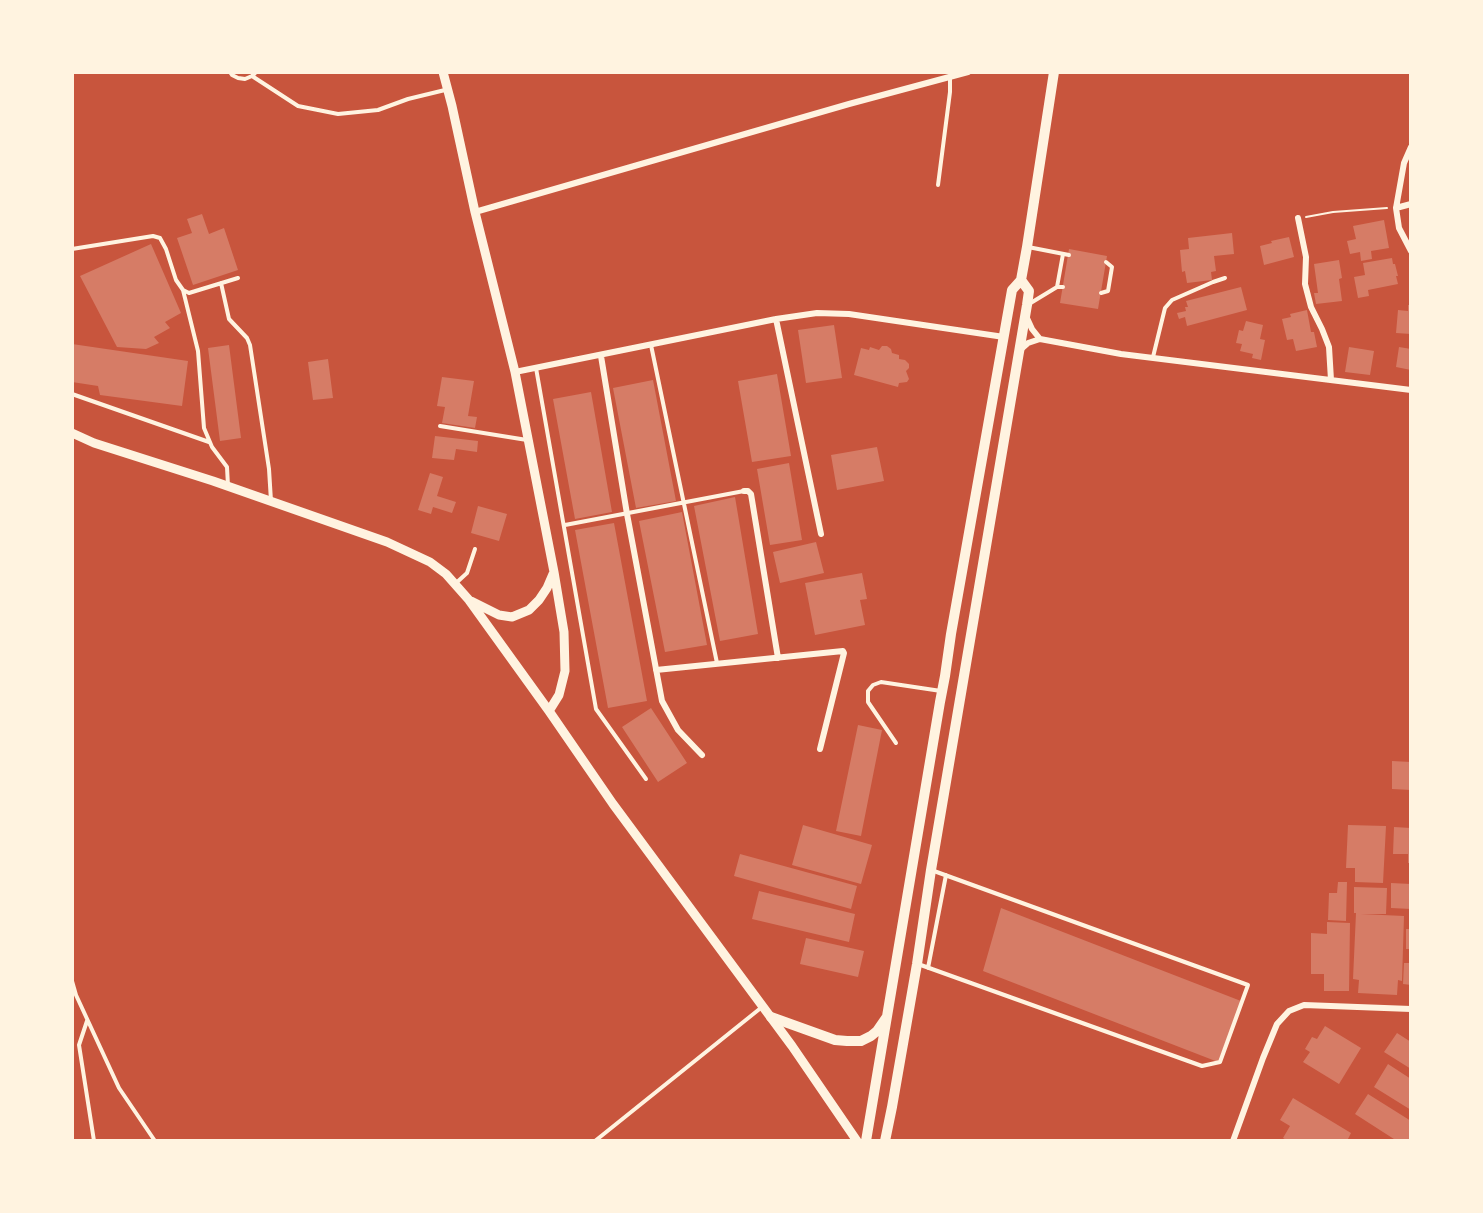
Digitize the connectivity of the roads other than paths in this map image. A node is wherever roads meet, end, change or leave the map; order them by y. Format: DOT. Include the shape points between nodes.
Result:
graph roads {
  1 [pos="230,72"];
  2 [pos="256,72"];
  3 [pos="443,72"];
  4 [pos="968,72"];
  5 [pos="1054,72"];
  6 [pos="252,76"];
  7 [pos="950,77"];
  8 [pos="447,90"];
  9 [pos="1411,147"];
  10 [pos="938,185"];
  11 [pos="1411,204"];
  12 [pos="1396,208"];
  13 [pos="475,213"];
  14 [pos="1298,218"];
  15 [pos="1028,247"];
  16 [pos="72,249"];
  17 [pos="1411,251"];
  18 [pos="1106,262"];
  19 [pos="238,278"];
  20 [pos="1225,278"];
  21 [pos="1021,280"];
  22 [pos="221,283"];
  23 [pos="1057,287"];
  24 [pos="1063,287"];
  25 [pos="183,290"];
  26 [pos="1101,293"];
  27 [pos="1026,310"];
  28 [pos="776,319"];
  29 [pos="1004,337"];
  30 [pos="1040,339"];
  31 [pos="651,345"];
  32 [pos="1019,350"];
  33 [pos="601,356"];
  34 [pos="1153,358"];
  35 [pos="536,368"];
  36 [pos="515,372"];
  37 [pos="1330,380"];
  38 [pos="1411,390"];
  39 [pos="72,394"];
  40 [pos="441,426"];
  41 [pos="72,433"];
  42 [pos="528,440"];
  43 [pos="210,442"];
  44 [pos="228,487"];
  45 [pos="744,491"];
  46 [pos="271,502"];
  47 [pos="684,503"];
  48 [pos="627,514"];
  49 [pos="565,525"];
  50 [pos="820,534"];
  51 [pos="475,549"];
  52 [pos="554,572"];
  53 [pos="455,585"];
  54 [pos="468,600"];
  55 [pos="778,658"];
  56 [pos="717,664"];
  57 [pos="657,670"];
  58 [pos="942,691"];
  59 [pos="549,711"];
  60 [pos="896,743"];
  61 [pos="820,749"];
  62 [pos="702,755"];
  63 [pos="646,779"];
  64 [pos="930,870"];
  65 [pos="946,875"];
  66 [pos="917,964"];
  67 [pos="928,968"];
  68 [pos="72,981"];
  69 [pos="763,1006"];
  70 [pos="1411,1009"];
  71 [pos="888,1015"];
  72 [pos="771,1017"];
  73 [pos="88,1021"];
  74 [pos="94,1141"];
  75 [pos="156,1141"];
  76 [pos="595,1141"];
  77 [pos="856,1141"];
  78 [pos="866,1141"];
  79 [pos="885,1141"];
  80 [pos="1233,1141"];
  1 -- 6 [label="lane" via="238,78"];
  2 -- 6 [label="lane"];
  3 -- 8 [label="street"];
  4 -- 7 [label="street"];
  5 -- 15 [label="main road"];
  6 -- 8 [label="lane" via="298,106 338,114 378,110"];
  7 -- 10 [label="lane"];
  7 -- 13 [label="street"];
  8 -- 13 [label="street"];
  9 -- 12 [label="street"];
  11 -- 12 [label="street"];
  12 -- 17 [label="street" via="1399,228"];
  13 -- 36 [label="street"];
  14 -- 37 [label="street" via="1306,257 1305,284 1329,347"];
  15 -- 21 [label="main road"];
  15 -- 23 [label="lane" via="1066,254"];
  16 -- 25 [label="lane" via="160,238"];
  18 -- 26 [label="lane" via="1112,267 1108,291"];
  19 -- 22 [label="lane"];
  20 -- 34 [label="lane" via="1172,300 1165,308"];
  21 -- 27 [label="main road" via="1029,291"];
  21 -- 29 [label="main road" via="1012,290"];
  22 -- 25 [label="lane" via="189,293"];
  22 -- 46 [label="lane" via="229,319 250,345"];
  23 -- 24 [label="lane"];
  23 -- 27 [label="lane"];
  25 -- 43 [label="lane" via="198,351 204,428"];
  27 -- 30 [label="street"];
  27 -- 32 [label="main road"];
  28 -- 29 [label="street" via="817,313 849,314"];
  28 -- 31 [label="street"];
  28 -- 50 [label="street"];
  29 -- 58 [label="main road"];
  30 -- 32 [label="street"];
  30 -- 34 [label="street"];
  31 -- 33 [label="street"];
  31 -- 47 [label="lane"];
  32 -- 64 [label="main road"];
  33 -- 35 [label="street"];
  33 -- 48 [label="street"];
  34 -- 37 [label="street"];
  35 -- 36 [label="street"];
  35 -- 49 [label="lane"];
  36 -- 42 [label="street"];
  37 -- 38 [label="street"];
  39 -- 43 [label="lane"];
  40 -- 42 [label="lane"];
  41 -- 44 [label="street"];
  42 -- 52 [label="street"];
  43 -- 44 [label="lane" via="227,467"];
  44 -- 46 [label="street"];
  45 -- 47 [label="lane"];
  45 -- 55 [label="street" via="751,494"];
  46 -- 53 [label="street" via="387,542 430,562"];
  47 -- 48 [label="lane"];
  47 -- 56 [label="lane"];
  48 -- 49 [label="lane"];
  48 -- 57 [label="street"];
  49 -- 63 [label="lane" via="596,709"];
  51 -- 53 [label="lane" via="467,573"];
  52 -- 54 [label="street" via="539,600 529,610 512,617"];
  52 -- 59 [label="street" via="566,665 559,695"];
  53 -- 54 [label="street"];
  54 -- 59 [label="street"];
  55 -- 56 [label="street"];
  55 -- 61 [label="street" via="844,653"];
  56 -- 57 [label="street"];
  57 -- 62 [label="street" via="662,701 678,730"];
  58 -- 60 [label="lane" via="881,682 873,685 868,691 868,702"];
  58 -- 71 [label="main road"];
  59 -- 69 [label="street"];
  64 -- 65 [label="lane"];
  64 -- 66 [label="main road"];
  65 -- 67 [label="lane"];
  65 -- 67 [label="lane" via="1248,985 1220,1062 1202,1066"];
  66 -- 67 [label="lane"];
  66 -- 79 [label="main road"];
  68 -- 73 [label="lane"];
  69 -- 72 [label="street"];
  69 -- 76 [label="lane"];
  70 -- 80 [label="street" via="1305,1005 1289,1011 1276,1024"];
  71 -- 72 [label="main road" via="877,1031 861,1041 835,1040"];
  71 -- 78 [label="main road"];
  72 -- 77 [label="street"];
  73 -- 74 [label="lane" via="80,1045"];
  73 -- 75 [label="lane" via="119,1088"];
}
